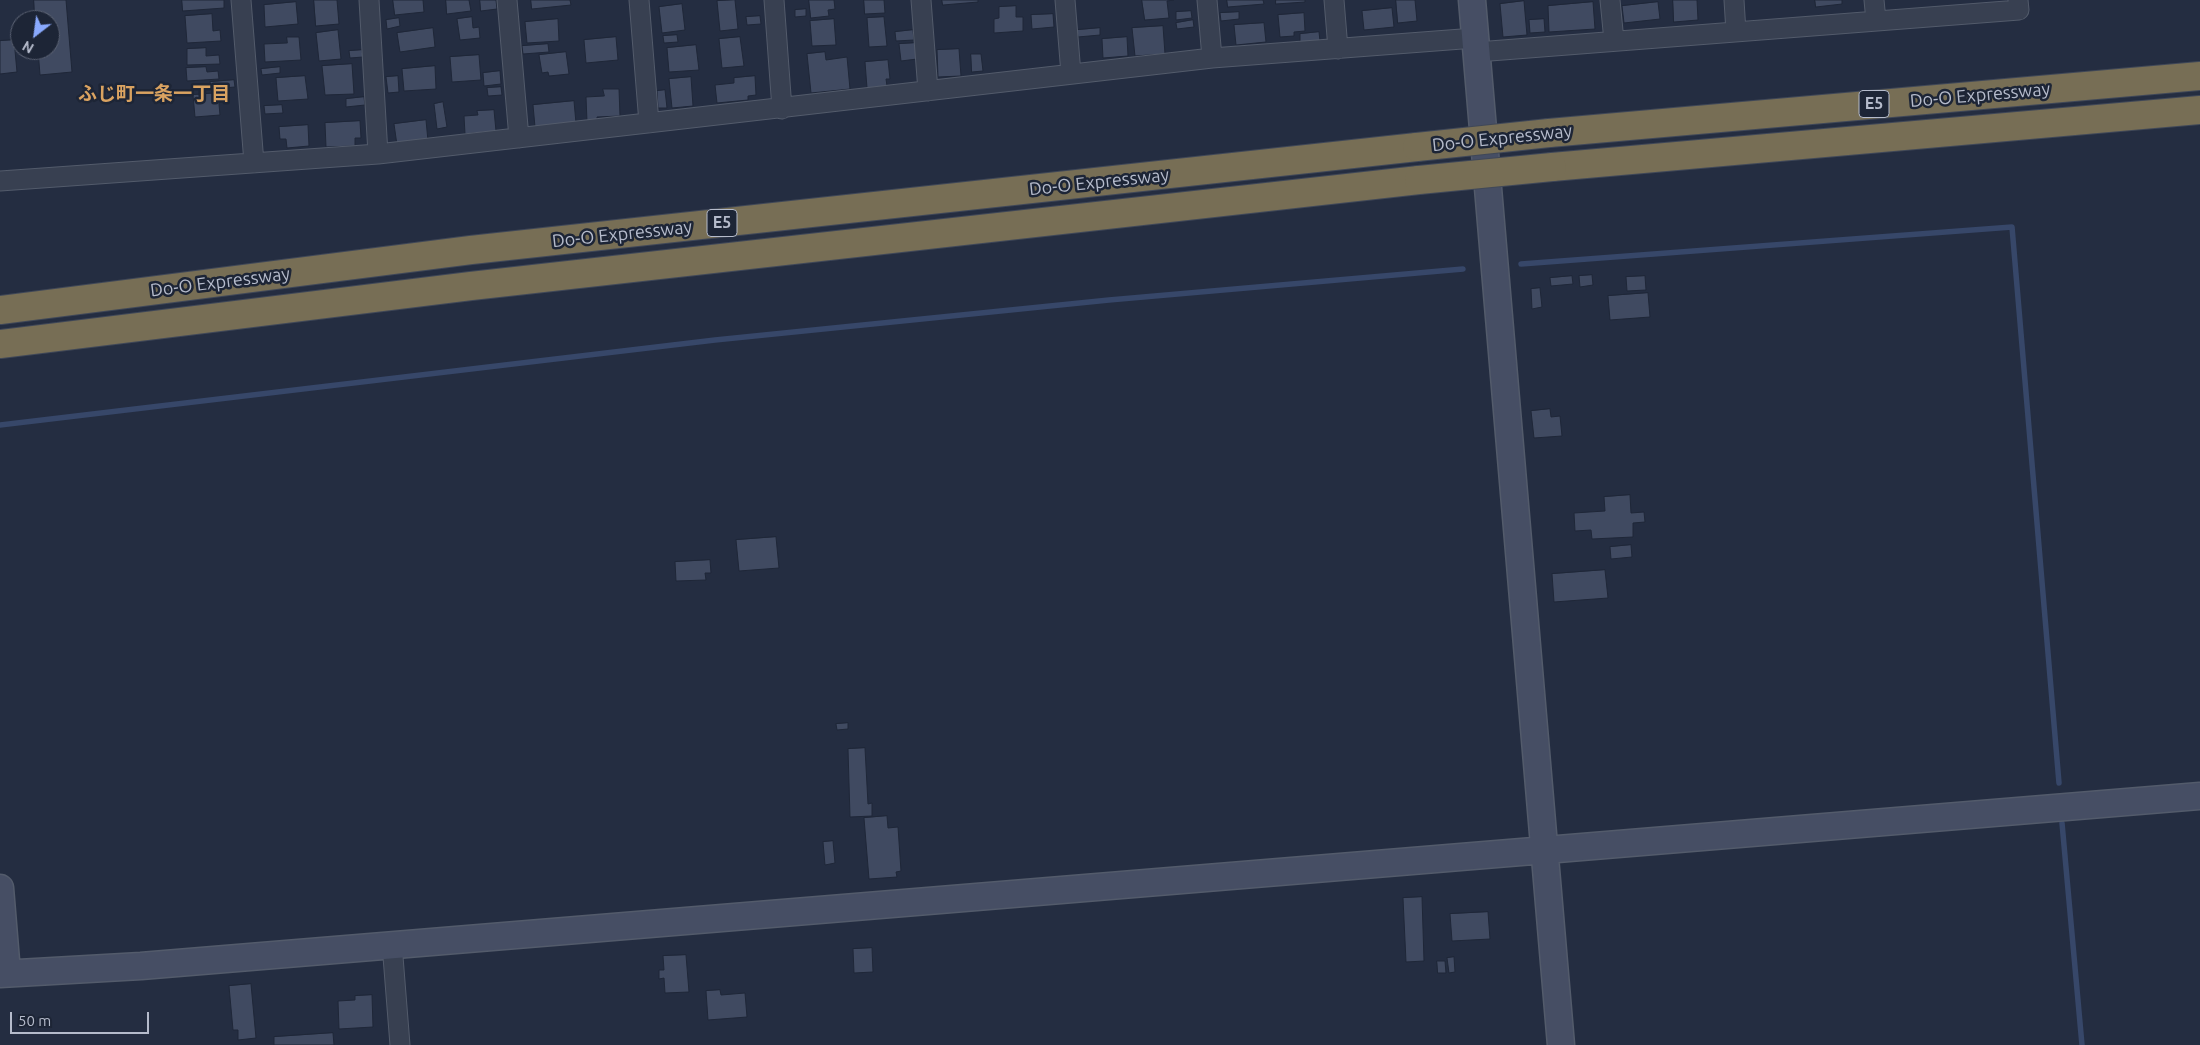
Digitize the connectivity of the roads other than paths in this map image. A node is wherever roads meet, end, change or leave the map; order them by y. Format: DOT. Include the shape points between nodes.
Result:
graph roads {
  1 [pos="241,0"];
  2 [pos="369,0"];
  3 [pos="507,0"];
  4 [pos="639,0"];
  5 [pos="774,0"];
  6 [pos="921,0"];
  7 [pos="1065,0"];
  8 [pos="1207,0"];
  9 [pos="1334,0"];
  10 [pos="1472,0"];
  11 [pos="1610,0"];
  12 [pos="1734,0"];
  13 [pos="1874,0"];
  14 [pos="2018,0"];
  15 [pos="1876,21"];
  16 [pos="1736,32"];
  17 [pos="1614,41"];
  18 [pos="1476,45"];
  19 [pos="1338,49"];
  20 [pos="1212,58"];
  21 [pos="1071,74"];
  22 [pos="2200,76"];
  23 [pos="928,91"];
  24 [pos="782,109"];
  25 [pos="2200,110"];
  26 [pos="648,123"];
  27 [pos="519,138"];
  28 [pos="378,154"];
  29 [pos="254,163"];
  30 [pos="0,181"];
  31 [pos="0,310"];
  32 [pos="0,344"];
  33 [pos="2200,796"];
  34 [pos="1545,851"];
  35 [pos="0,888"];
  36 [pos="392,944"];
  37 [pos="3,974"];
  38 [pos="400,1045"];
  39 [pos="1561,1045"];
  1 -- 29 [label="street"];
  2 -- 28 [label="street"];
  3 -- 27 [label="street"];
  4 -- 26 [label="street"];
  5 -- 24 [label="street"];
  6 -- 23 [label="street"];
  7 -- 21 [label="street"];
  8 -- 20 [label="street"];
  9 -- 19 [label="street"];
  10 -- 18 [label="street"];
  11 -- 17 [label="street"];
  12 -- 16 [label="street"];
  13 -- 15 [label="street"];
  14 -- 15 [label="street" via="2020,10"];
  15 -- 16 [label="street"];
  16 -- 17 [label="street"];
  17 -- 18 [label="street"];
  18 -- 19 [label="street"];
  18 -- 34 [label="street"];
  19 -- 20 [label="street"];
  20 -- 21 [label="street"];
  21 -- 23 [label="street"];
  22 -- 31 [label="highway, Do-O Expressway / E5, bridge" via="1417,147 471,250"];
  23 -- 24 [label="street"];
  24 -- 26 [label="street"];
  25 -- 32 [label="highway, Do-O Expressway / E5, bridge" via="1419,180 471,286"];
  26 -- 27 [label="street"];
  27 -- 28 [label="street"];
  28 -- 29 [label="street"];
  29 -- 30 [label="street"];
  33 -- 34 [label="street"];
  34 -- 36 [label="street"];
  34 -- 39 [label="street"];
  35 -- 37 [label="street"];
  36 -- 37 [label="street" via="141,966"];
  36 -- 38 [label="street"];
}
